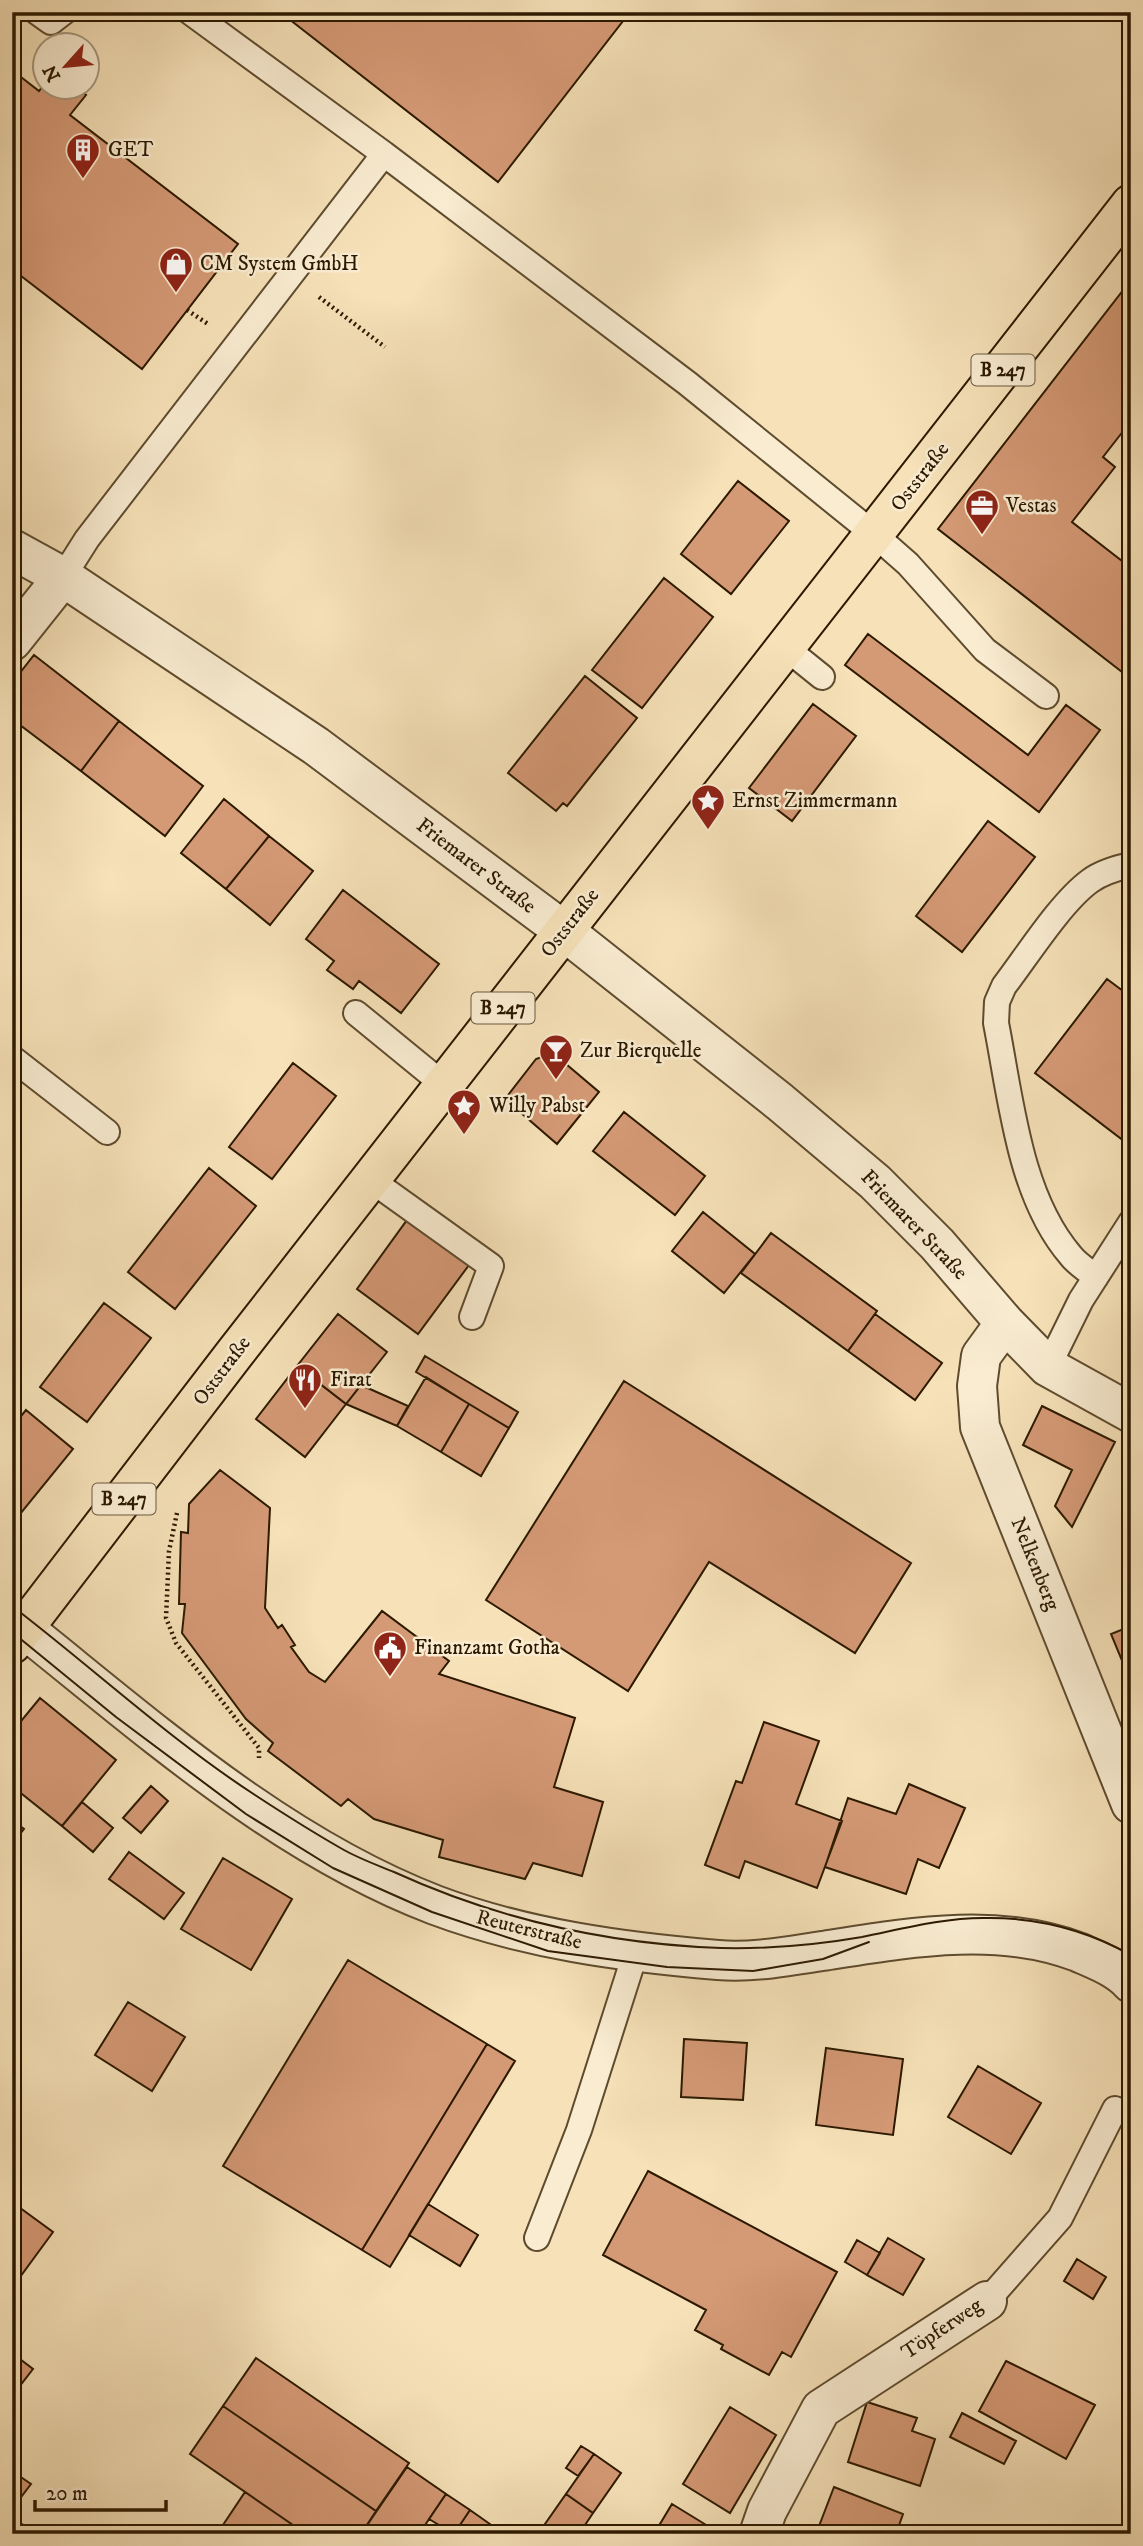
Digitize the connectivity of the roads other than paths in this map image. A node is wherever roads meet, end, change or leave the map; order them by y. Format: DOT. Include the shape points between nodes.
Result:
graph roads {
  1 [pos="37,12"];
  2 [pos="64,12"];
  3 [pos="190,12"];
  4 [pos="384,154"];
  5 [pos="1131,204"];
  6 [pos="874,535"];
  7 [pos="12,549"];
  8 [pos="63,577"];
  9 [pos="12,641"];
  10 [pos="786,648"];
  11 [pos="822,677"];
  12 [pos="1046,696"];
  13 [pos="1131,864"];
  14 [pos="564,932"];
  15 [pos="356,1013"];
  16 [pos="12,1058"];
  17 [pos="444,1086"];
  18 [pos="107,1132"];
  19 [pos="371,1180"];
  20 [pos="1131,1222"];
  21 [pos="1096,1277"];
  22 [pos="472,1317"];
  23 [pos="1005,1324"];
  24 [pos="1048,1367"];
  25 [pos="1131,1413"];
  26 [pos="16,1630"];
  27 [pos="1131,1804"];
  28 [pos="636,1951"];
  29 [pos="1129,1976"];
  30 [pos="1115,2109"];
  31 [pos="537,2238"];
  32 [pos="987,2301"];
  33 [pos="759,2534"];
  1 -- 2 [label="lane" via="51,22"];
  3 -- 4 [label="lane"];
  4 -- 6 [label="lane" via="687,383"];
  4 -- 8 [label="lane" via="87,539"];
  5 -- 6 [label="main road, Oststraße / B 247"];
  6 -- 10 [label="main road, Oststraße / B 247"];
  6 -- 12 [label="lane" via="908,564 985,650"];
  7 -- 8 [label="street, Friemarer Straße"];
  8 -- 9 [label="street"];
  8 -- 14 [label="street, Friemarer Straße" via="316,746"];
  10 -- 11 [label="lane"];
  10 -- 14 [label="main road, Oststraße / B 247"];
  13 -- 21 [label="lane" via="1092,880 1073,895 1004,986 997,1002 996,1023 1026,1171 1056,1237 1072,1258"];
  14 -- 17 [label="main road, Oststraße / B 247"];
  14 -- 23 [label="street, Friemarer Straße" via="875,1181"];
  15 -- 17 [label="lane"];
  16 -- 18 [label="lane"];
  17 -- 19 [label="main road, Oststraße / B 247"];
  19 -- 22 [label="lane" via="491,1266"];
  19 -- 26 [label="main road, Oststraße / B 247"];
  20 -- 21 [label="lane"];
  21 -- 24 [label="lane"];
  23 -- 24 [label="street, Friemarer Straße"];
  23 -- 27 [label="street, Nelkenberg" via="981,1356 977,1386 980,1427"];
  24 -- 25 [label="street, Friemarer Straße"];
  26 -- 28 [label="street, Reuterstraße" via="251,1805 340,1859 435,1905 554,1940"];
  28 -- 29 [label="street, Reuterstraße" via="722,1961 964,1934 1013,1936 1065,1947"];
  28 -- 31 [label="lane" via="579,2130"];
  30 -- 32 [label="lane, Töpferweg" via="1060,2218"];
  32 -- 33 [label="street, Töpferweg" via="821,2409 766,2511"];
}
